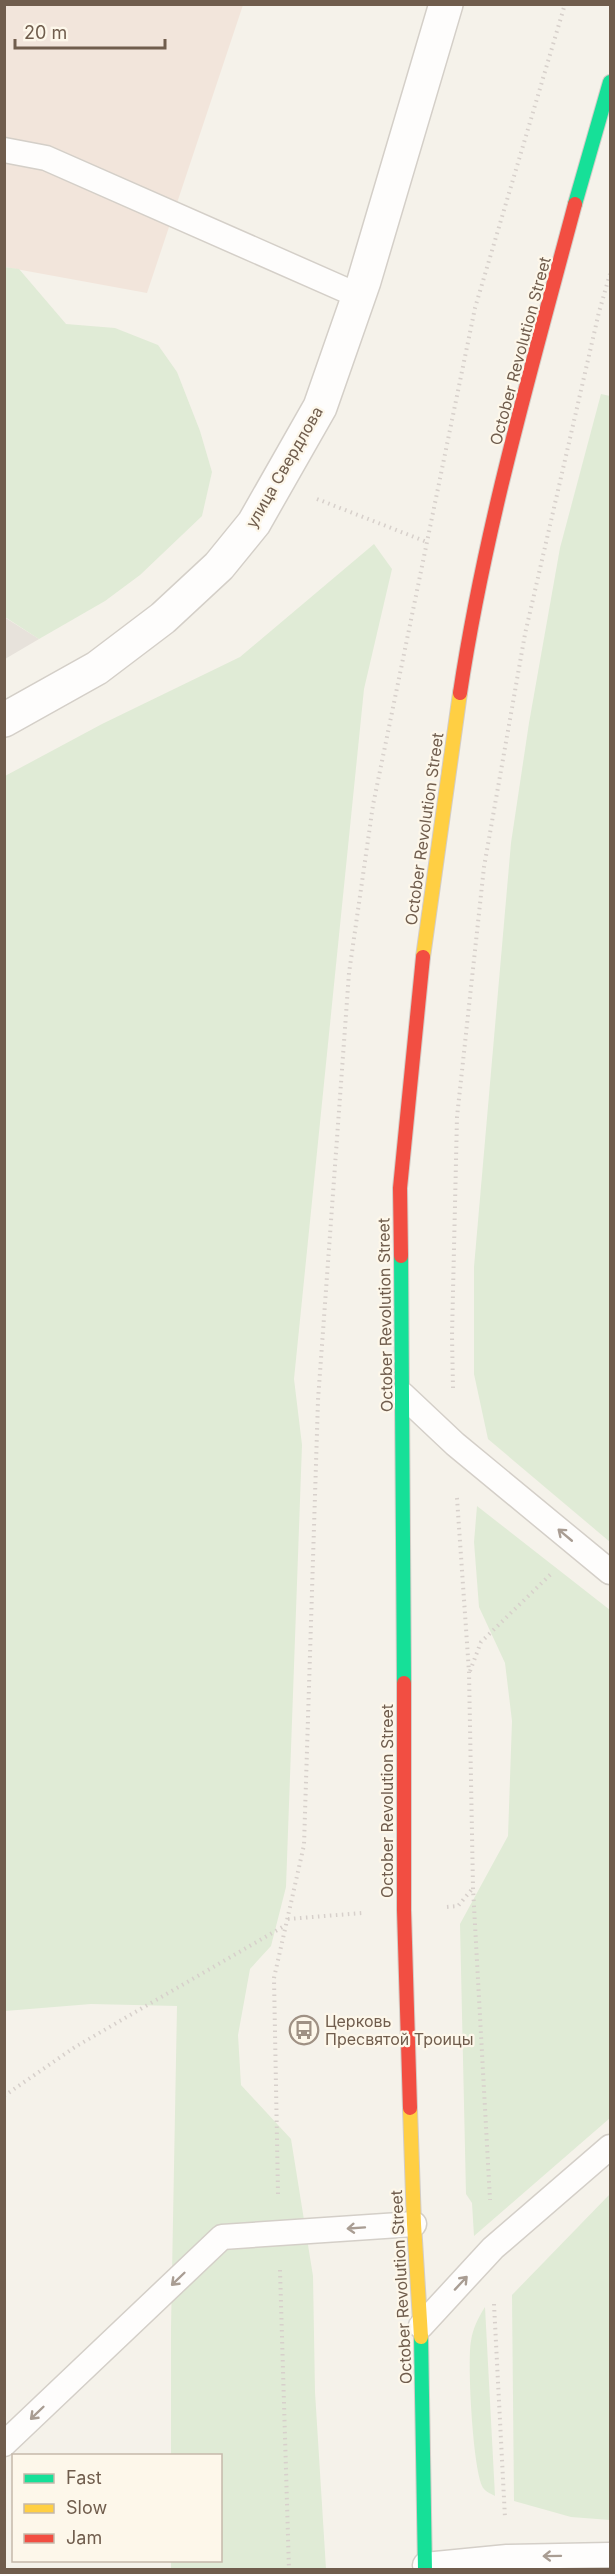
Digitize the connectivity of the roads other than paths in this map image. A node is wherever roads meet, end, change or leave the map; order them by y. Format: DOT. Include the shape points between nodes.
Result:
graph roads {
  1 [pos="446,4"];
  2 [pos="610,82"];
  3 [pos="4,150"];
  4 [pos="359,296"];
  5 [pos="4,720"];
  6 [pos="403,1395"];
  7 [pos="610,1572"];
  8 [pos="610,2147"];
  9 [pos="414,2224"];
  10 [pos="421,2326"];
  11 [pos="4,2444"];
  12 [pos="610,2555"];
  13 [pos="425,2567"];
  1 -- 4 [label="street, улица Свердлова"];
  2 -- 6 [label="main road, October Revolution Street" via="523,399 486,551 460,688 418,993 400,1188"];
  3 -- 4 [label="lane" via="46,158"];
  4 -- 5 [label="street, улица Свердлова" via="320,407 254,524 219,566 163,618 98,668"];
  7 -- 6 [label="lane, one-way" via="455,1444"];
  6 -- 9 [label="main road, October Revolution Street" via="404,1910"];
  10 -- 8 [label="lane, one-way" via="493,2248"];
  9 -- 10 [label="main road, October Revolution Street"];
  9 -- 11 [label="lane, one-way" via="222,2237"];
  10 -- 13 [label="main road, October Revolution Street"];
  12 -- 13 [label="lane, one-way" via="507,2557"];
}
